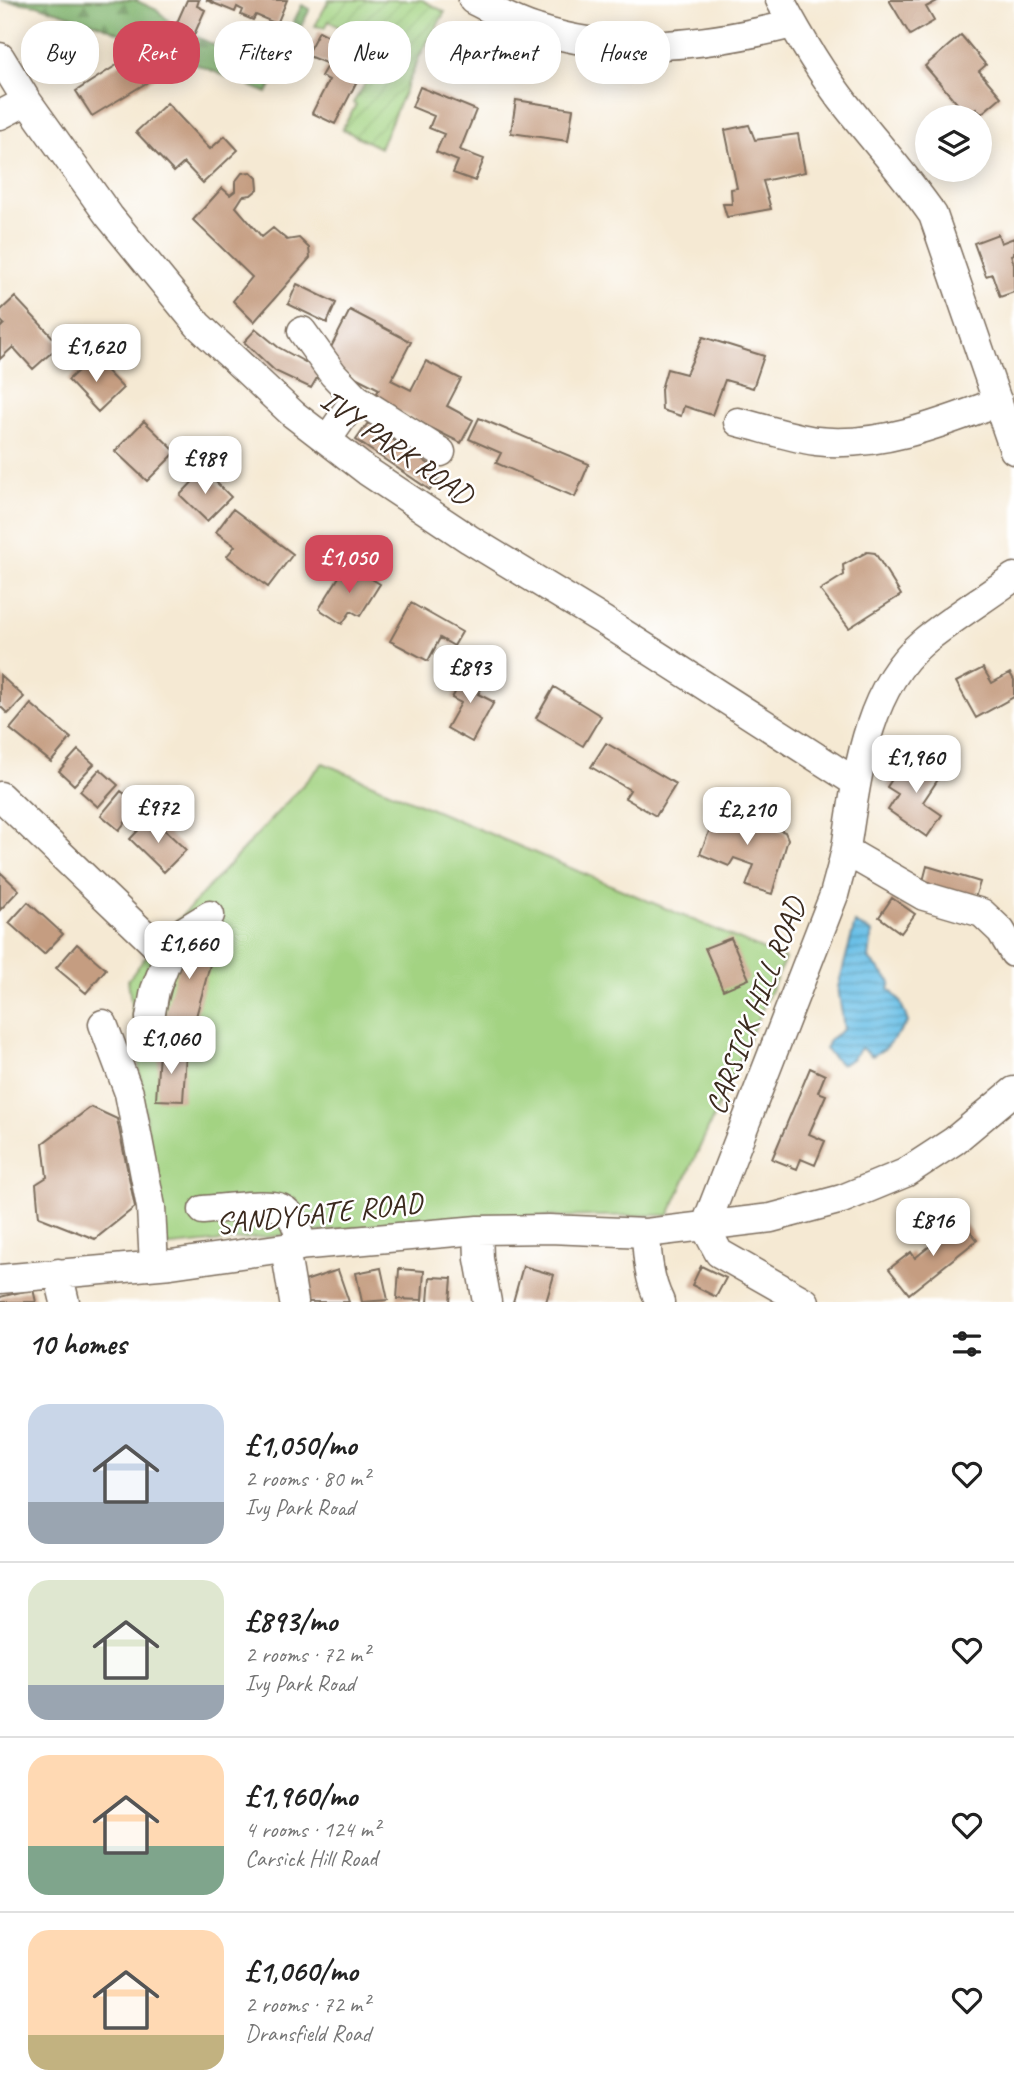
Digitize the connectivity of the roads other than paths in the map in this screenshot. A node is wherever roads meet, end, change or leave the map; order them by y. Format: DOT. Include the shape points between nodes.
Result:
graph roads {
  1 [pos="473,0"];
  2 [pos="787,12"];
  3 [pos="0,57"];
  4 [pos="27,100"];
  5 [pos="0,115"];
  6 [pos="302,331"];
  7 [pos="356,398"];
  8 [pos="998,402"];
  9 [pos="738,422"];
  10 [pos="327,440"];
  11 [pos="1014,450"];
  12 [pos="442,452"];
  13 [pos="1014,577"];
  14 [pos="855,782"];
  15 [pos="0,796"];
  16 [pos="846,851"];
  17 [pos="210,915"];
  18 [pos="162,951"];
  19 [pos="1014,953"];
  20 [pos="103,1024"];
  21 [pos="156,1032"];
  22 [pos="1014,1091"];
  23 [pos="203,1210"];
  24 [pos="705,1227"];
  25 [pos="478,1230"];
  26 [pos="646,1233"];
  27 [pos="293,1247"];
  28 [pos="154,1265"];
  29 [pos="58,1273"];
  30 [pos="0,1279"];
  31 [pos="65,1302"];
  32 [pos="295,1302"];
  33 [pos="488,1302"];
  34 [pos="660,1302"];
  35 [pos="804,1302"];
  1 -- 2 [label="street" via="538,30 639,46 742,37"];
  2 -- 8 [label="street" via="844,103 933,215"];
  3 -- 4 [label="street, IVY PARK ROAD"];
  4 -- 5 [label="street"];
  4 -- 10 [label="street, IVY PARK ROAD" via="109,216 198,325 292,414"];
  6 -- 7 [label="street"];
  7 -- 10 [label="street"];
  7 -- 12 [label="street"];
  8 -- 9 [label="street" via="949,421 876,440 816,441"];
  8 -- 11 [label="street"];
  10 -- 14 [label="street, IVY PARK ROAD" via="468,539"];
  13 -- 14 [label="street, CARSICK HILL ROAD" via="921,644 892,678 872,722"];
  14 -- 16 [label="street, CARSICK HILL ROAD"];
  15 -- 18 [label="street"];
  16 -- 19 [label="street" via="924,896 982,913 1001,931"];
  16 -- 24 [label="street, CARSICK HILL ROAD" via="834,895"];
  17 -- 18 [label="street"];
  18 -- 21 [label="street" via="150,1018"];
  20 -- 28 [label="street" via="129,1093 151,1207"];
  22 -- 24 [label="street, SANDYGATE ROAD" via="954,1141 905,1173 842,1199 771,1218"];
  23 -- 27 [label="street" via="281,1208 293,1218"];
  24 -- 26 [label="street, SANDYGATE ROAD"];
  24 -- 35 [label="street" via="719,1252"];
  25 -- 26 [label="street, SANDYGATE ROAD"];
  25 -- 27 [label="street, SANDYGATE ROAD"];
  25 -- 33 [label="street"];
  26 -- 34 [label="street" via="648,1262"];
  27 -- 28 [label="street, SANDYGATE ROAD"];
  27 -- 32 [label="street"];
  28 -- 29 [label="street, SANDYGATE ROAD"];
  29 -- 30 [label="street, SANDYGATE ROAD"];
  29 -- 31 [label="street"];
}
